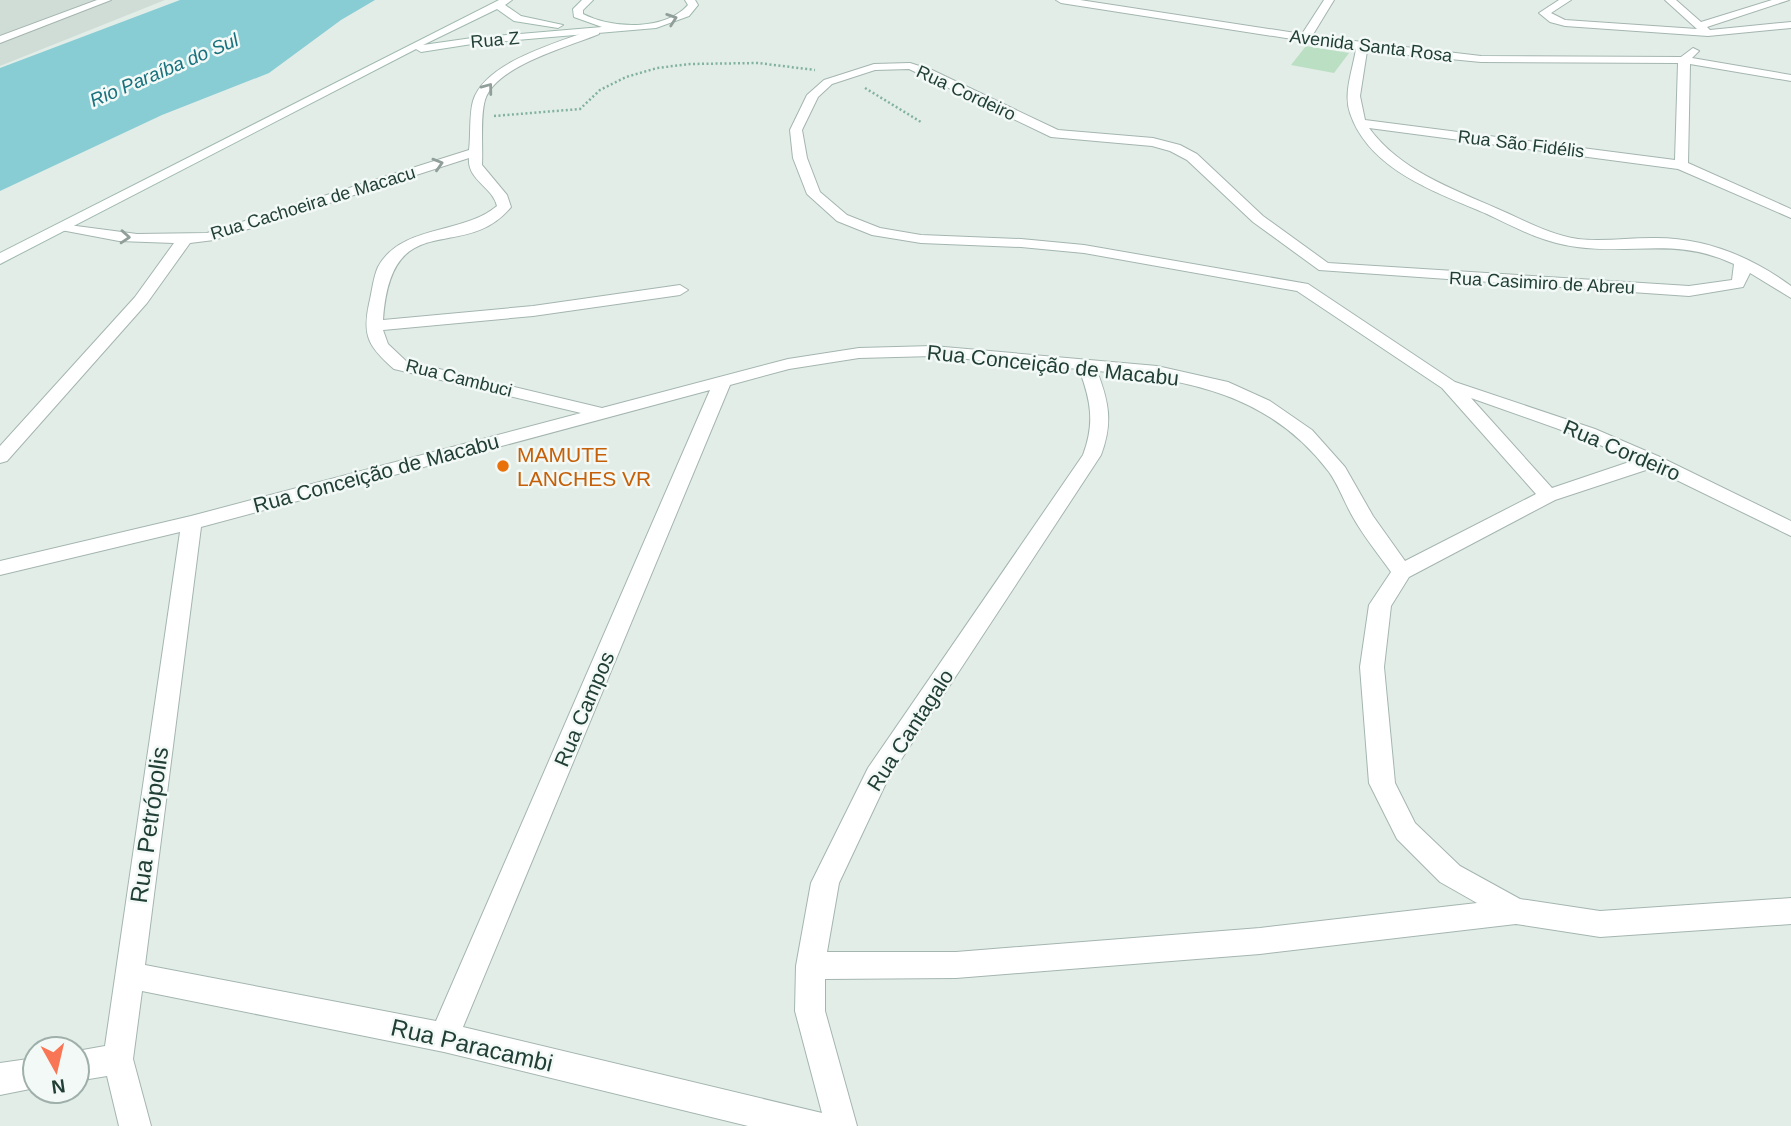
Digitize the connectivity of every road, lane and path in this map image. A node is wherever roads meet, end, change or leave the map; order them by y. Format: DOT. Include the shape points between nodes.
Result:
graph roads {
  1 [pos="106,0"];
  2 [pos="588,0"];
  3 [pos="690,0"];
  4 [pos="1061,0"];
  5 [pos="1329,0"];
  6 [pos="1566,0"];
  7 [pos="1670,0"];
  8 [pos="1784,0"];
  9 [pos="503,2"];
  10 [pos="584,20"];
  11 [pos="1791,25"];
  12 [pos="628,27"];
  13 [pos="1704,30"];
  14 [pos="440,32"];
  15 [pos="595,32"];
  16 [pos="1305,39"];
  17 [pos="0,40"];
  18 [pos="473,41"];
  19 [pos="1362,47"];
  20 [pos="395,55"];
  21 [pos="1684,60"];
  22 [pos="845,75"];
  23 [pos="1791,78"];
  24 [pos="480,118"];
  25 [pos="921,122"];
  26 [pos="1360,123"];
  27 [pos="475,152"];
  28 [pos="1681,165"];
  29 [pos="1791,214"];
  30 [pos="66,227"];
  31 [pos="185,239"];
  32 [pos="0,259"];
  33 [pos="1742,263"];
  34 [pos="1324,267"];
  35 [pos="1302,287"];
  36 [pos="680,290"];
  37 [pos="1791,293"];
  38 [pos="372,326"];
  39 [pos="1086,365"];
  40 [pos="723,380"];
  41 [pos="1448,384"];
  42 [pos="598,412"];
  43 [pos="0,457"];
  44 [pos="1653,461"];
  45 [pos="1548,496"];
  46 [pos="191,523"];
  47 [pos="1791,529"];
  48 [pos="0,568"];
  49 [pos="1402,572"];
  50 [pos="1516,911"];
  51 [pos="1791,911"];
  52 [pos="810,966"];
  53 [pos="128,975"];
  54 [pos="444,1037"];
  55 [pos="118,1059"];
  56 [pos="91,1064"];
  57 [pos="21,1075"];
  58 [pos="0,1079"];
  59 [pos="135,1126"];
  60 [pos="814,1126"];
  61 [pos="841,1126"];
  1 -- 17 [label="street"];
  2 -- 10 [label="street" via="574,7"];
  12 -- 3 [label="street, one-way" via="681,17 690,11"];
  4 -- 16 [label="street, Avenida Santa Rosa"];
  5 -- 16 [label="street"];
  6 -- 13 [label="street" via="1544,13 1565,23"];
  7 -- 13 [label="street"];
  8 -- 13 [label="street" via="1721,17"];
  9 -- 10 [label="street" via="518,19 533,23 558,26"];
  9 -- 14 [label="street"];
  10 -- 12 [label="street"];
  11 -- 13 [label="street"];
  12 -- 15 [label="street"];
  13 -- 21 [label="street"];
  14 -- 18 [label="street"];
  14 -- 20 [label="street"];
  15 -- 18 [label="street, Rua Z"];
  24 -- 15 [label="street, one-way" via="480,100 491,81 513,65"];
  16 -- 19 [label="street, Avenida Santa Rosa"];
  18 -- 20 [label="street, Rua Z"];
  19 -- 21 [label="street, Avenida Santa Rosa" via="1481,59"];
  19 -- 26 [label="street" via="1354,107"];
  20 -- 30 [label="street"];
  21 -- 23 [label="street, Avenida Santa Rosa"];
  21 -- 28 [label="street"];
  22 -- 24 [label="path" via="732,60 637,74 609,83 580,108"];
  22 -- 25 [label="path"];
  22 -- 34 [label="street, Rua Cordeiro" via="874,67 910,66 1055,134 1175,148 1192,157 1258,219"];
  22 -- 35 [label="street, Rua Cordeiro" via="813,95 796,130 800,158 814,194 842,218 877,232 921,239 1084,249"];
  24 -- 27 [label="street"];
  26 -- 28 [label="street, Rua São Fidélis"];
  26 -- 33 [label="street" via="1397,165 1536,231 1596,244 1686,244"];
  31 -- 27 [label="street, Rua Cachoeira de Macacu, one-way" via="209,237"];
  27 -- 38 [label="street" via="475,165 504,207 479,225 403,249 386,264"];
  28 -- 29 [label="street, Rua São Fidélis"];
  30 -- 31 [label="street, Rua Cachoeira de Macacu, one-way" via="127,238"];
  30 -- 32 [label="street"];
  31 -- 43 [label="street" via="141,300"];
  33 -- 34 [label="street, Rua Casimiro de Abreu" via="1737,284 1689,291"];
  33 -- 37 [label="street"];
  34 -- 35 [label="street"];
  35 -- 41 [label="street, Rua Cordeiro"];
  36 -- 38 [label="street" via="533,311"];
  38 -- 42 [label="street, Rua Cambuci" via="384,352 400,365"];
  39 -- 40 [label="street, Rua Conceição de Macabu" via="933,351 859,353"];
  39 -- 49 [label="street, Rua Conceição de Macabu" via="1157,371 1222,386 1264,405 1305,434 1338,471 1364,519"];
  39 -- 52 [label="street, Rua Cantagalo" via="1101,406 1102,432 1092,455 877,775 825,883"];
  40 -- 42 [label="street, Rua Conceição de Macabu"];
  40 -- 54 [label="street, Rua Campos"];
  41 -- 44 [label="street, Rua Cordeiro"];
  41 -- 45 [label="street, Rua Cordeiro"];
  42 -- 46 [label="street, Rua Conceição de Macabu"];
  44 -- 45 [label="street"];
  44 -- 47 [label="street, Rua Cordeiro"];
  45 -- 49 [label="street"];
  46 -- 48 [label="street, Rua Conceição de Macabu"];
  46 -- 53 [label="street, Rua Petrópolis"];
  49 -- 50 [label="street" via="1380,605 1372,667 1382,783 1406,831 1441,866"];
  50 -- 51 [label="street" via="1600,924"];
  50 -- 52 [label="street" via="1259,941 970,964"];
  52 -- 61 [label="street, Rua Cantagalo" via="810,1011"];
  53 -- 54 [label="street, Rua Paracambi"];
  53 -- 55 [label="street, Rua Petrópolis"];
  54 -- 60 [label="street, Rua Paracambi"];
  55 -- 56 [label="street"];
  55 -- 59 [label="street, Rua Petrópolis"];
  57 -- 58 [label="street"];
}
